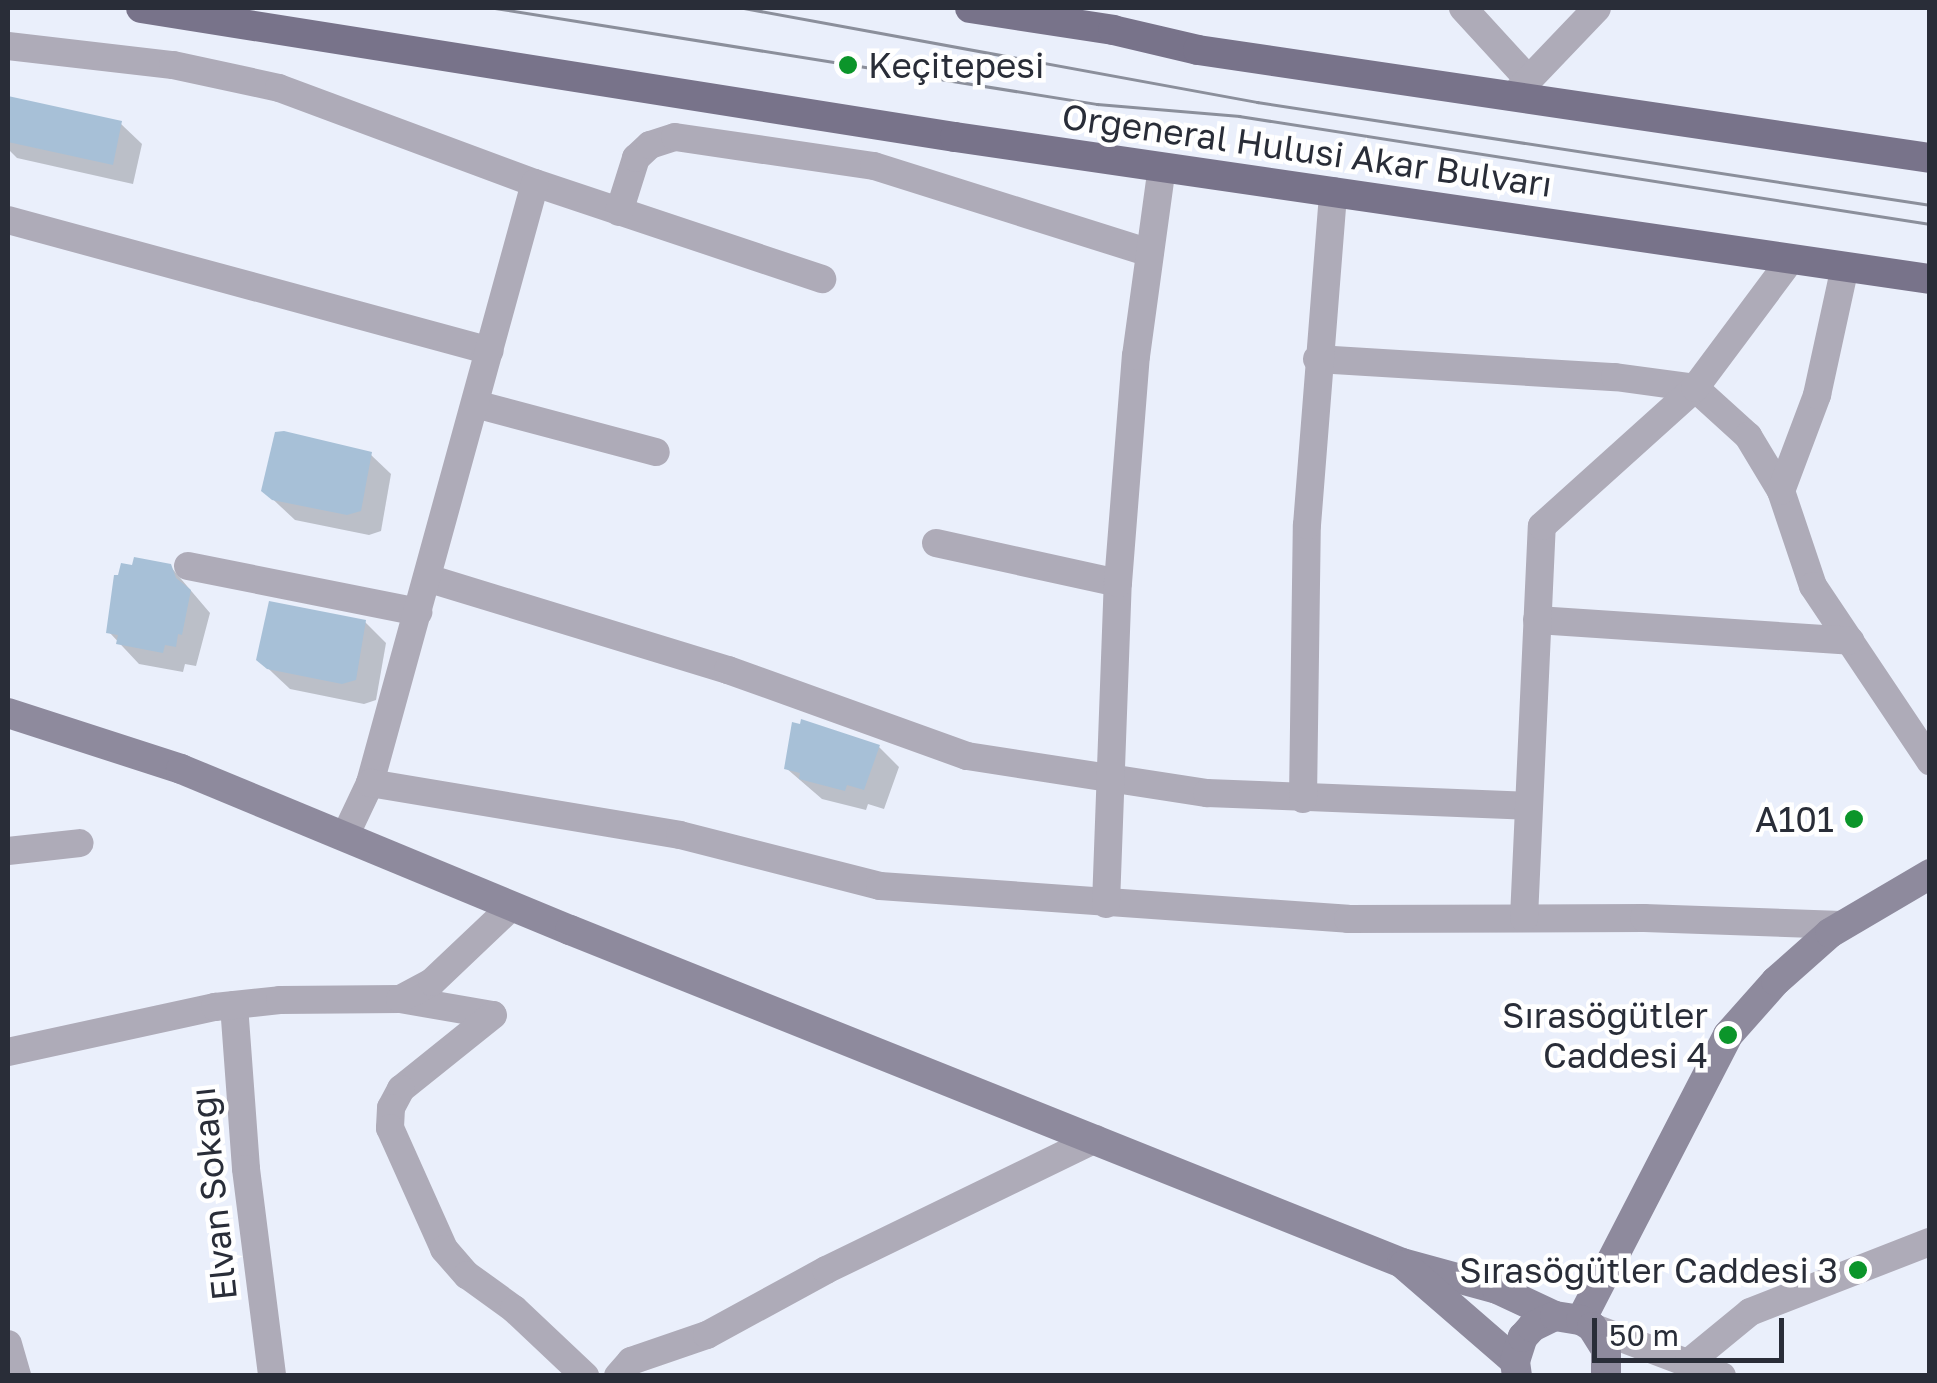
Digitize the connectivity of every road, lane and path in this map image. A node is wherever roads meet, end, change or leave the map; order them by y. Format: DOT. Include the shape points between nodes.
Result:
graph roads {
  1 [pos="141,8"];
  2 [pos="970,8"];
  3 [pos="1462,8"];
  4 [pos="1597,8"];
  5 [pos="8,46"];
  6 [pos="1521,87"];
  7 [pos="1930,158"];
  8 [pos="1162,167"];
  9 [pos="535,183"];
  10 [pos="1333,192"];
  11 [pos="619,212"];
  12 [pos="8,220"];
  13 [pos="1150,252"];
  14 [pos="1790,259"];
  15 [pos="1845,267"];
  16 [pos="822,279"];
  17 [pos="1930,279"];
  18 [pos="490,352"];
  19 [pos="1317,359"];
  20 [pos="1694,388"];
  21 [pos="475,404"];
  22 [pos="656,452"];
  23 [pos="1781,491"];
  24 [pos="936,543"];
  25 [pos="188,566"];
  26 [pos="427,578"];
  27 [pos="1118,583"];
  28 [pos="418,612"];
  29 [pos="1537,620"];
  30 [pos="1850,642"];
  31 [pos="8,712"];
  32 [pos="1930,760"];
  33 [pos="1113,779"];
  34 [pos="370,782"];
  35 [pos="1302,799"];
  36 [pos="1529,806"];
  37 [pos="345,836"];
  38 [pos="80,843"];
  39 [pos="8,850"];
  40 [pos="1930,874"];
  41 [pos="1106,904"];
  42 [pos="512,906"];
  43 [pos="1524,918"];
  44 [pos="1842,925"];
  45 [pos="400,999"];
  46 [pos="234,1005"];
  47 [pos="8,1052"];
  48 [pos="1096,1140"];
  49 [pos="1930,1242"];
  50 [pos="1402,1263"];
  51 [pos="1576,1321"];
  52 [pos="8,1344"];
  53 [pos="1688,1363"];
  54 [pos="1516,1369"];
  55 [pos="17,1376"];
  56 [pos="272,1376"];
  57 [pos="584,1376"];
  58 [pos="618,1376"];
  59 [pos="1606,1376"];
  60 [pos="1722,1376"];
  1 -- 8 [label="main road, Orgeneral Hulusi Akar Bulvarı"];
  2 -- 6 [label="main road" via="1198,50"];
  3 -- 6 [label="street"];
  4 -- 6 [label="street"];
  5 -- 9 [label="street" via="224,73"];
  6 -- 7 [label="main road"];
  8 -- 10 [label="main road, Orgeneral Hulusi Akar Bulvarı"];
  8 -- 13 [label="street"];
  9 -- 11 [label="street"];
  9 -- 18 [label="street"];
  10 -- 14 [label="main road, Orgeneral Hulusi Akar Bulvarı"];
  10 -- 19 [label="street"];
  11 -- 13 [label="street" via="636,158 650,145 675,138 874,166"];
  11 -- 16 [label="street"];
  12 -- 18 [label="street"];
  13 -- 27 [label="street"];
  14 -- 15 [label="main road, Orgeneral Hulusi Akar Bulvarı"];
  14 -- 20 [label="street"];
  15 -- 17 [label="main road, Orgeneral Hulusi Akar Bulvarı"];
  15 -- 23 [label="street" via="1816,395"];
  18 -- 21 [label="street"];
  19 -- 20 [label="street"];
  19 -- 35 [label="street"];
  20 -- 23 [label="street" via="1748,436"];
  20 -- 29 [label="street" via="1542,526"];
  21 -- 22 [label="street"];
  21 -- 26 [label="street"];
  23 -- 30 [label="street" via="1813,586"];
  24 -- 27 [label="street"];
  25 -- 28 [label="street"];
  26 -- 28 [label="street"];
  26 -- 33 [label="street" via="728,670 967,756"];
  27 -- 33 [label="street"];
  28 -- 34 [label="street"];
  29 -- 30 [label="street"];
  29 -- 36 [label="street"];
  30 -- 32 [label="street"];
  31 -- 37 [label="street" via="128,748"];
  33 -- 35 [label="street"];
  33 -- 41 [label="street"];
  34 -- 37 [label="street"];
  34 -- 41 [label="street" via="680,835 880,886"];
  35 -- 36 [label="street"];
  36 -- 43 [label="street"];
  37 -- 42 [label="street"];
  38 -- 39 [label="street"];
  40 -- 44 [label="street"];
  41 -- 43 [label="street" via="1348,918"];
  42 -- 45 [label="street" via="432,982"];
  42 -- 48 [label="street"];
  43 -- 44 [label="street"];
  44 -- 51 [label="street" via="1776,980 1728,1035"];
  45 -- 46 [label="street"];
  45 -- 57 [label="street" via="494,1015 401,1090 390,1128 444,1249 466,1276 514,1309"];
  46 -- 47 [label="street"];
  46 -- 56 [label="street, Elvan Sokağı"];
  48 -- 50 [label="street"];
  48 -- 58 [label="street" via="707,1334 639,1357"];
  49 -- 53 [label="street" via="1750,1312"];
  50 -- 51 [label="street" via="1482,1283"];
  50 -- 54 [label="street"];
  51 -- 53 [label="street"];
  51 -- 54 [label="street" via="1532,1327 1517,1349"];
  51 -- 59 [label="street" via="1606,1349"];
  52 -- 55 [label="street"];
  53 -- 60 [label="street"];
}
